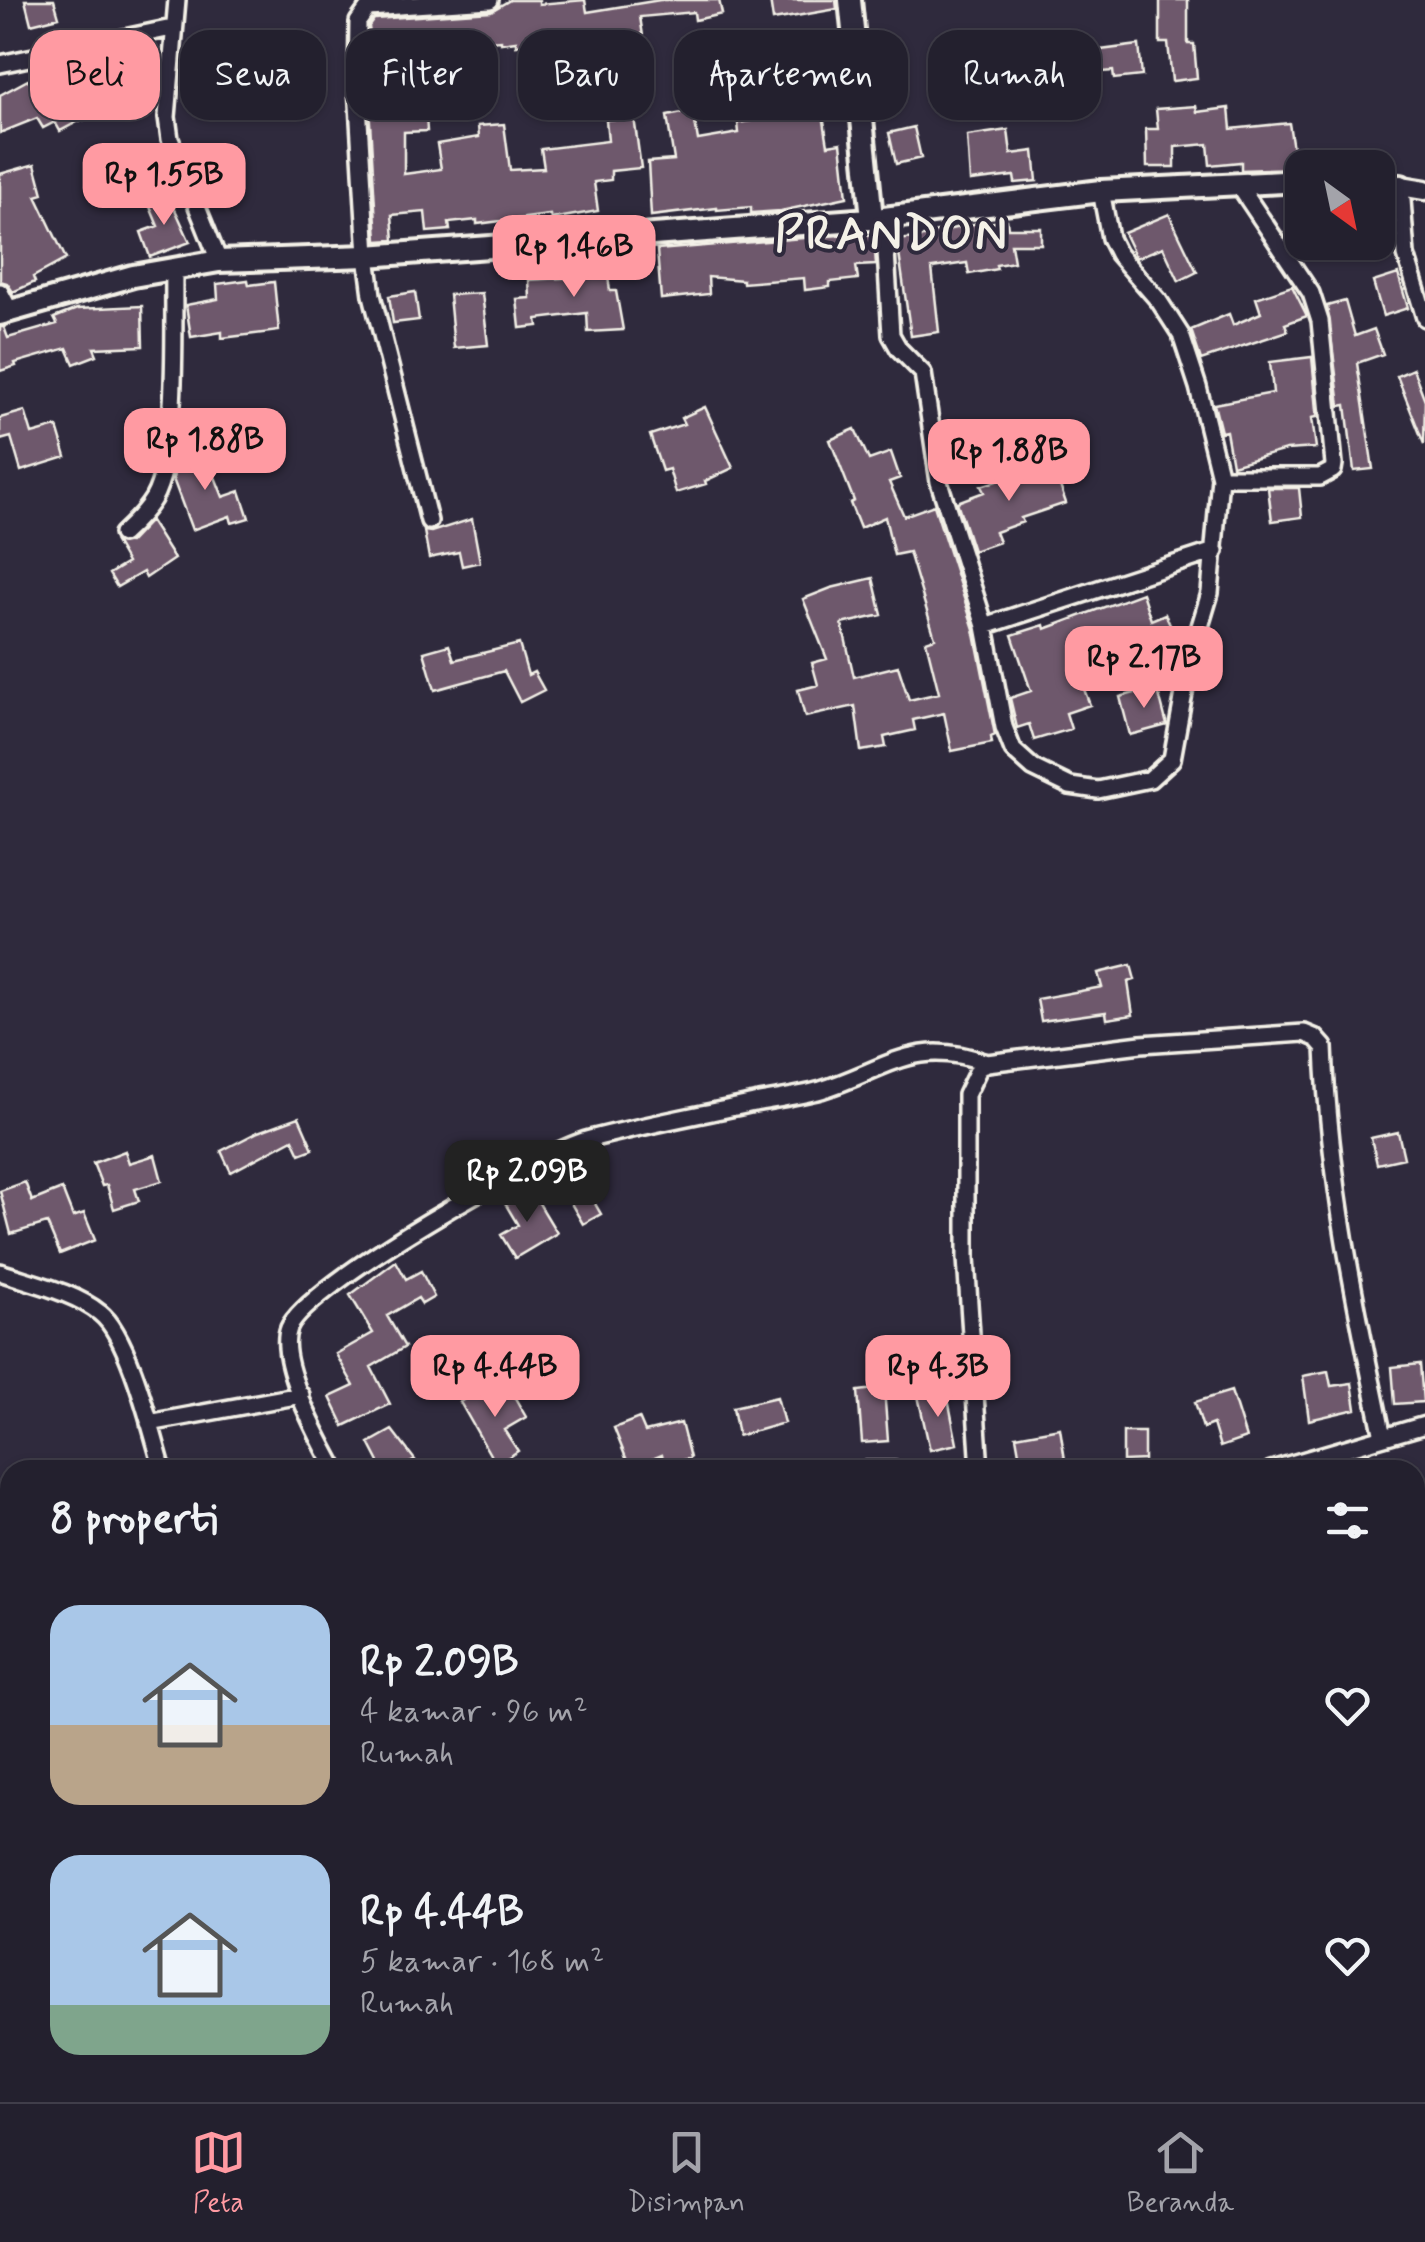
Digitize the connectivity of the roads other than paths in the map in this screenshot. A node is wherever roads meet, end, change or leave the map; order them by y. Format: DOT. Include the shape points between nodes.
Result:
graph roads {
  1 [pos="177,0"];
  2 [pos="490,0"];
  3 [pos="850,0"];
  4 [pos="172,28"];
  5 [pos="0,64"];
  6 [pos="1285,183"];
  7 [pos="1238,184"];
  8 [pos="1395,186"];
  9 [pos="1402,186"];
  10 [pos="1425,190"];
  11 [pos="1101,191"];
  12 [pos="878,218"];
  13 [pos="367,256"];
  14 [pos="219,261"];
  15 [pos="174,269"];
  16 [pos="3,306"];
  17 [pos="1425,318"];
  18 [pos="1220,477"];
  19 [pos="430,521"];
  20 [pos="122,534"];
  21 [pos="1214,551"];
  22 [pos="984,626"];
  23 [pos="988,1063"];
  24 [pos="0,1272"];
  25 [pos="301,1395"];
  26 [pos="149,1422"];
  27 [pos="1425,1425"];
  28 [pos="1383,1437"];
  29 [pos="159,1460"];
  30 [pos="331,1460"];
  31 [pos="979,1460"];
  32 [pos="1304,1460"];
  1 -- 4 [label="street"];
  2 -- 13 [label="street" via="374,7 360,16 357,87"];
  3 -- 12 [label="main road"];
  4 -- 5 [label="street"];
  4 -- 14 [label="street" via="170,139"];
  6 -- 7 [label="main road"];
  7 -- 11 [label="main road"];
  7 -- 18 [label="street" via="1311,293 1320,321 1334,464 1320,478"];
  8 -- 9 [label="main road"];
  9 -- 10 [label="street"];
  9 -- 17 [label="street" via="1406,256"];
  11 -- 12 [label="main road"];
  11 -- 18 [label="street" via="1118,254 1181,335"];
  12 -- 13 [label="main road"];
  12 -- 22 [label="street" via="891,335 923,373 939,482"];
  13 -- 14 [label="main road"];
  13 -- 19 [label="street"];
  14 -- 15 [label="main road"];
  15 -- 16 [label="main road"];
  15 -- 20 [label="street" via="165,461 153,498"];
  18 -- 21 [label="street"];
  21 -- 22 [label="street"];
  21 -- 22 [label="street" via="1172,759 1150,778 1098,790 1070,786 1012,750"];
  23 -- 25 [label="street" via="961,1053 922,1052 822,1090 586,1140 511,1174 346,1273 292,1322 287,1354"];
  23 -- 28 [label="street" via="1141,1044 1316,1038 1324,1048 1348,1275"];
  23 -- 31 [label="street" via="966,1095 966,1258"];
  24 -- 26 [label="street" via="104,1315 116,1330"];
  25 -- 26 [label="street"];
  25 -- 30 [label="street"];
  26 -- 29 [label="street"];
  27 -- 28 [label="street"];
  28 -- 32 [label="street"];
}
